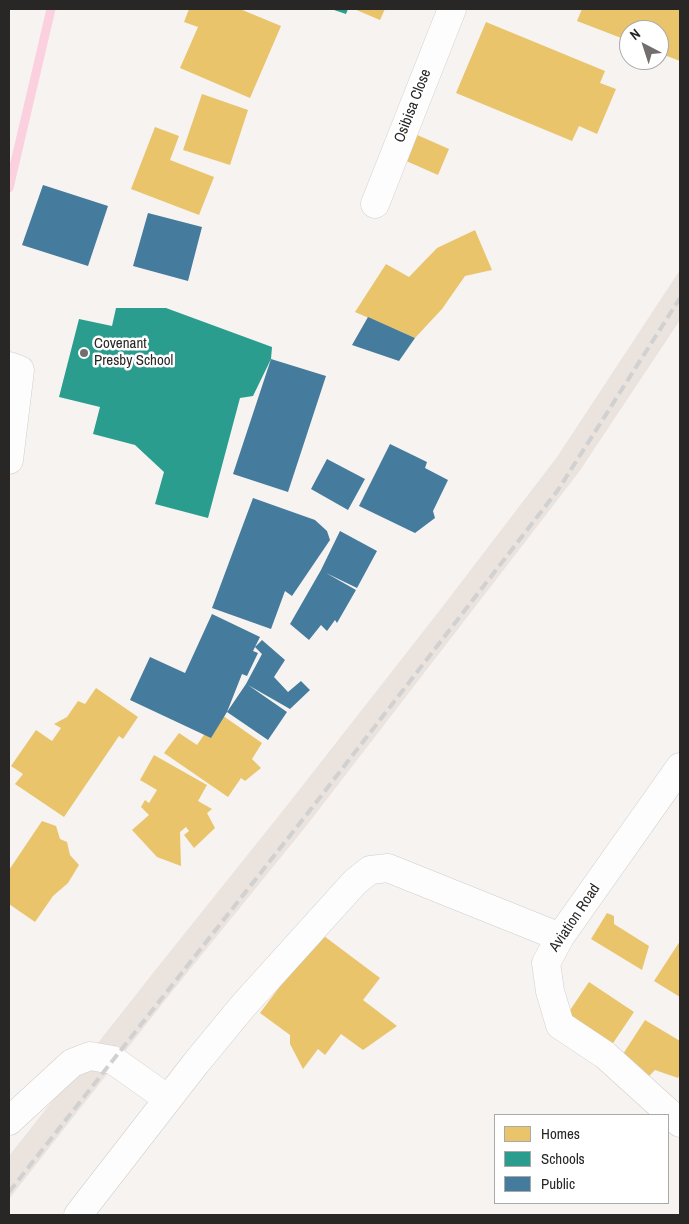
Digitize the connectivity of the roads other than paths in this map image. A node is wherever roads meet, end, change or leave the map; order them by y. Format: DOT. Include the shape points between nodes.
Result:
graph roads {
  1 [pos="452,9"];
  2 [pos="375,204"];
  3 [pos="9,366"];
  4 [pos="9,460"];
  5 [pos="680,767"];
  6 [pos="560,937"];
  7 [pos="168,1099"];
  8 [pos="9,1121"];
  9 [pos="680,1123"];
  10 [pos="78,1215"];
  1 -- 2 [label="street, Osibisa Close"];
  3 -- 4 [label="street" via="20,370"];
  5 -- 6 [label="street, Aviation Road"];
  6 -- 7 [label="street" via="388,868 370,870 355,882 243,1006"];
  6 -- 9 [label="street, Aviation Road" via="546,962 560,1025 604,1054"];
  7 -- 8 [label="street" via="113,1060 90,1056 72,1063"];
  7 -- 10 [label="street"];
}
